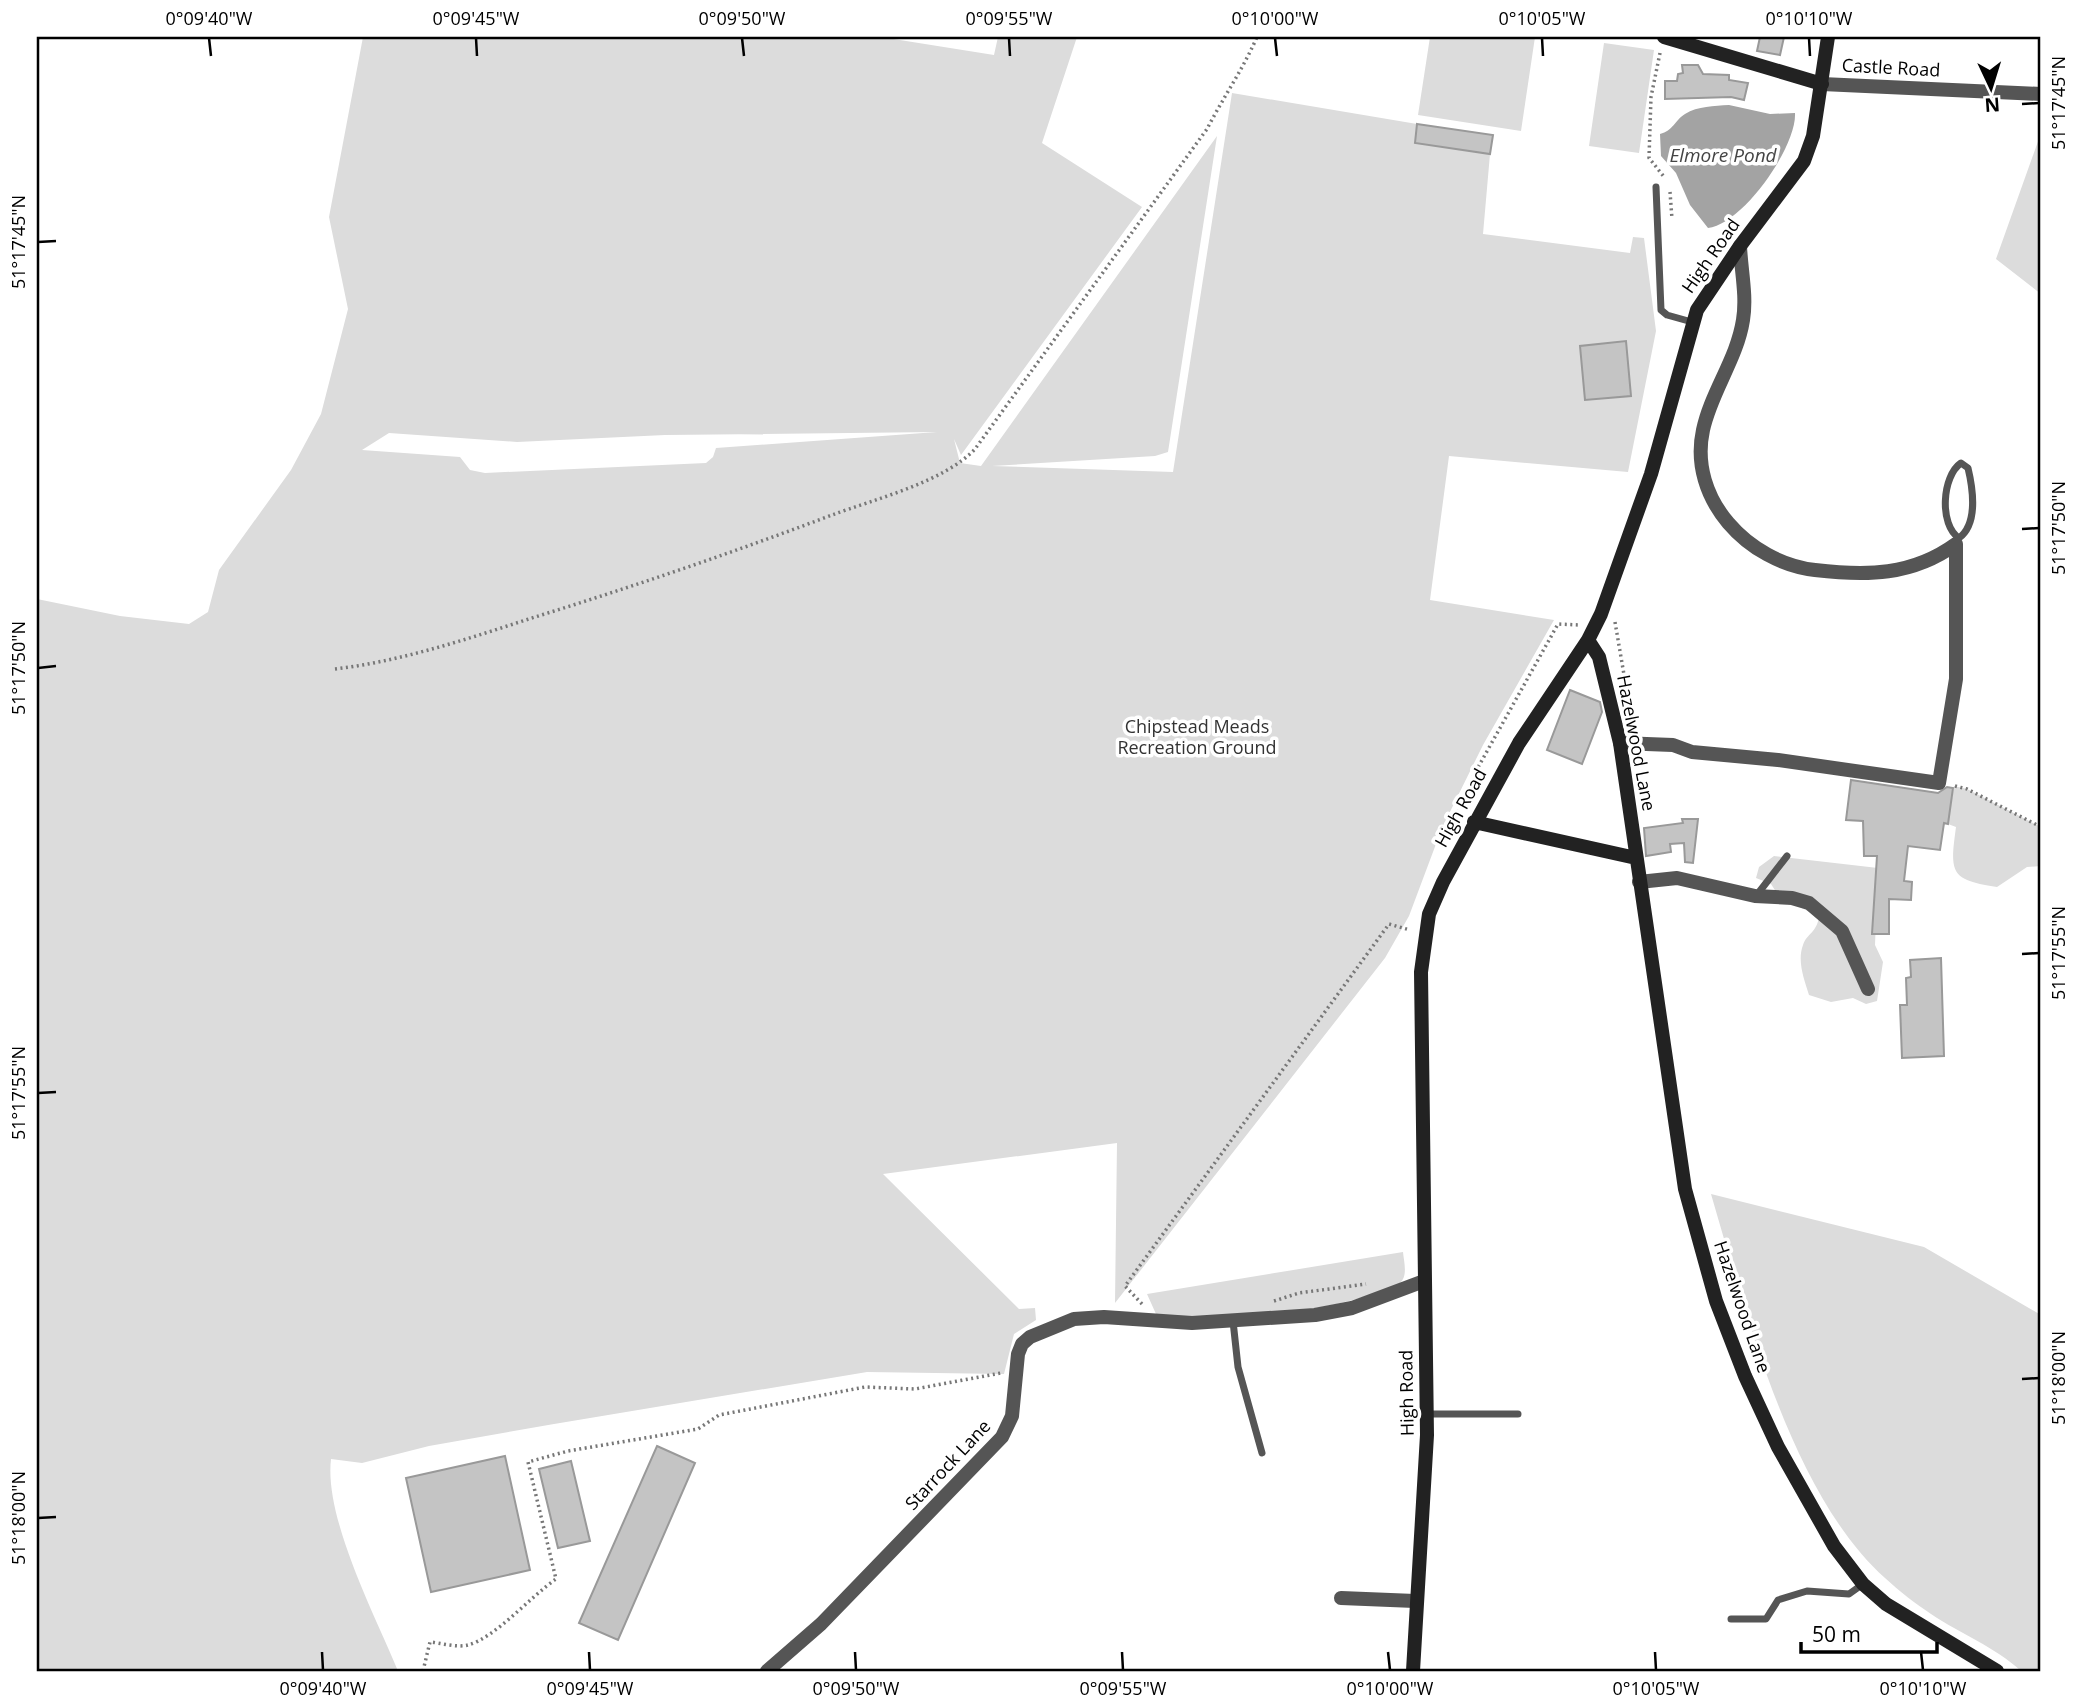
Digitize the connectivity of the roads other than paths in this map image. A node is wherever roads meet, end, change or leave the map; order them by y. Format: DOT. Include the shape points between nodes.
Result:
graph roads {
  1 [pos="1828,37"];
  2 [pos="1662,43"];
  3 [pos="1822,84"];
  4 [pos="2041,93"];
  5 [pos="1656,187"];
  6 [pos="1740,246"];
  7 [pos="1692,322"];
  8 [pos="1958,541"];
  9 [pos="1588,640"];
  10 [pos="1620,743"];
  11 [pos="1474,822"];
  12 [pos="1787,856"];
  13 [pos="1636,858"];
  14 [pos="1639,882"];
  15 [pos="1755,897"];
  16 [pos="1868,989"];
  17 [pos="1424,1281"];
  18 [pos="1233,1321"];
  19 [pos="1518,1413"];
  20 [pos="1427,1414"];
  21 [pos="1262,1453"];
  22 [pos="1863,1584"];
  23 [pos="1341,1598"];
  24 [pos="1415,1601"];
  25 [pos="1731,1619"];
  26 [pos="767,1671"];
  27 [pos="1413,1671"];
  28 [pos="1997,1671"];
  1 -- 3 [label="street, High Road"];
  2 -- 3 [label="street"];
  3 -- 4 [label="street, Castle Road"];
  3 -- 6 [label="street, High Road" via="1804,161"];
  5 -- 7 [label="lane" via="1661,310"];
  6 -- 7 [label="street, High Road"];
  6 -- 8 [label="street" via="1743,319 1703,428 1699,456 1715,508 1764,553 1805,569 1852,574 1905,569 1933,561"];
  7 -- 9 [label="street, High Road" via="1651,474"];
  8 -- 8 [label="lane" via="1970,523 1972,504 1968,468 1961,463 1948,481 1947,502 1947,523"];
  8 -- 10 [label="street" via="1955,679 1939,783 1692,752 1673,745"];
  9 -- 10 [label="street, Hazelwood Lane" via="1599,657"];
  9 -- 11 [label="street, High Road" via="1519,743"];
  10 -- 13 [label="street, Hazelwood Lane"];
  11 -- 13 [label="street"];
  11 -- 17 [label="street, High Road" via="1433,903 1423,943"];
  12 -- 15 [label="lane"];
  13 -- 14 [label="street, Hazelwood Lane"];
  14 -- 15 [label="street" via="1677,878"];
  14 -- 22 [label="street, Hazelwood Lane" via="1685,1189 1716,1301 1778,1447 1834,1546"];
  15 -- 16 [label="street" via="1809,903 1832,920"];
  17 -- 18 [label="street, Starrock Lane" via="1352,1308"];
  17 -- 20 [label="street, High Road"];
  18 -- 21 [label="lane" via="1238,1367"];
  18 -- 26 [label="street, Starrock Lane" via="1074,1319 1030,1337 1022,1345 1012,1416 1002,1437 821,1624"];
  19 -- 20 [label="lane"];
  20 -- 24 [label="street, High Road"];
  22 -- 25 [label="lane" via="1849,1594 1807,1591 1778,1600 1766,1619"];
  22 -- 28 [label="street, Hazelwood Lane" via="1886,1604"];
  23 -- 24 [label="street"];
  24 -- 27 [label="street, High Road"];
}
